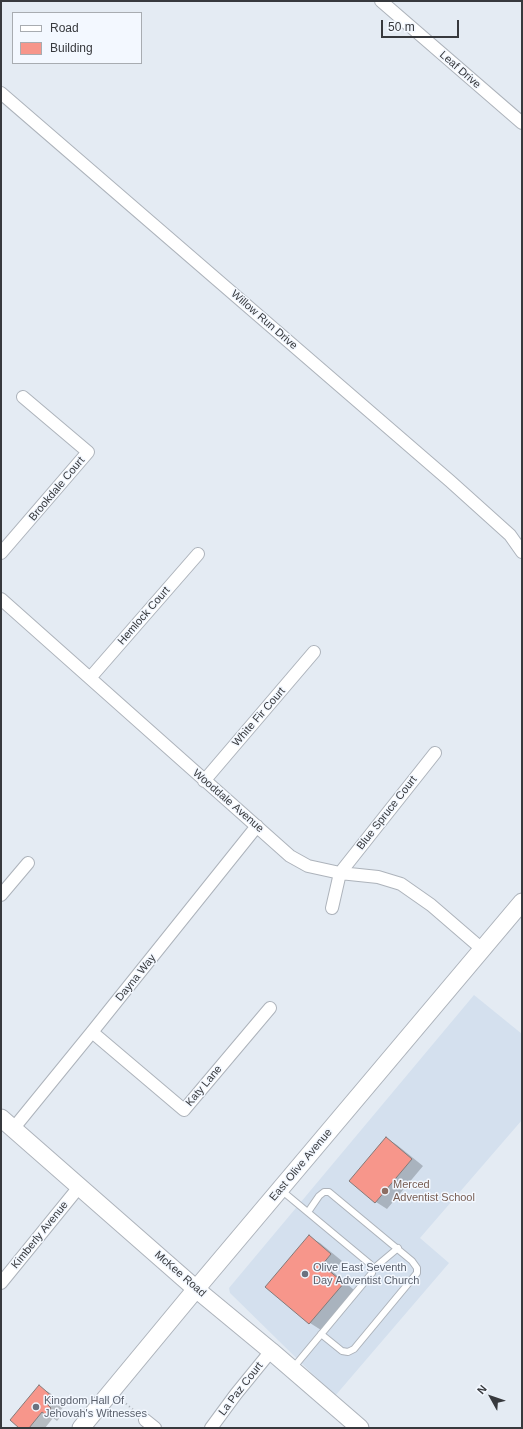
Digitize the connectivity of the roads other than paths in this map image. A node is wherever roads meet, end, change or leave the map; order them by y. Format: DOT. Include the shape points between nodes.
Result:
graph roads {
  1 [pos="381,1"];
  2 [pos="1,93"];
  3 [pos="522,123"];
  4 [pos="23,397"];
  5 [pos="522,552"];
  6 [pos="1,553"];
  7 [pos="198,554"];
  8 [pos="1,599"];
  9 [pos="314,652"];
  10 [pos="90,678"];
  11 [pos="435,753"];
  12 [pos="204,781"];
  13 [pos="257,826"];
  14 [pos="28,863"];
  15 [pos="340,873"];
  16 [pos="1,895"];
  17 [pos="522,902"];
  18 [pos="332,908"];
  19 [pos="482,949"];
  20 [pos="270,1008"];
  21 [pos="92,1032"];
  22 [pos="7,1124"];
  23 [pos="79,1187"];
  24 [pos="280,1189"];
  25 [pos="308,1212"];
  26 [pos="398,1248"];
  27 [pos="373,1268"];
  28 [pos="1,1283"];
  29 [pos="196,1289"];
  30 [pos="321,1334"];
  31 [pos="271,1351"];
  32 [pos="292,1369"];
  33 [pos="144,1420"];
  34 [pos="80,1428"];
  35 [pos="155,1428"];
  36 [pos="211,1428"];
  37 [pos="360,1428"];
  1 -- 3 [label="street, Leaf Drive"];
  2 -- 5 [label="street, Willow Run Drive" via="450,481 510,535"];
  4 -- 6 [label="street, Brookdale Court" via="88,452"];
  7 -- 10 [label="street, Hemlock Court"];
  8 -- 10 [label="street, Wooddale Avenue"];
  9 -- 12 [label="street, White Fir Court"];
  10 -- 12 [label="street, Wooddale Avenue"];
  11 -- 15 [label="street, Blue Spruce Court"];
  12 -- 13 [label="street, Wooddale Avenue"];
  13 -- 15 [label="street, Wooddale Avenue" via="290,856 308,866"];
  13 -- 21 [label="street, Dayna Way"];
  14 -- 16 [label="street"];
  15 -- 18 [label="street"];
  15 -- 19 [label="street, Wooddale Avenue" via="378,877 401,884 431,905"];
  17 -- 19 [label="main road, East Olive Avenue"];
  19 -- 24 [label="main road, East Olive Avenue"];
  20 -- 21 [label="street, Katy Lane" via="184,1110"];
  21 -- 22 [label="street, Dayna Way"];
  22 -- 23 [label="main road, McKee Road"];
  23 -- 28 [label="street, Kimberly Avenue"];
  23 -- 29 [label="main road, McKee Road"];
  24 -- 25 [label="lane"];
  24 -- 29 [label="main road, East Olive Avenue"];
  25 -- 26 [label="lane" via="319,1196 329,1192"];
  25 -- 27 [label="lane"];
  26 -- 27 [label="lane"];
  26 -- 30 [label="lane" via="412,1261 417,1273 354,1348 348,1352 342,1351"];
  27 -- 30 [label="lane" via="372,1273"];
  29 -- 31 [label="main road, McKee Road"];
  29 -- 34 [label="main road, East Olive Avenue"];
  30 -- 32 [label="lane"];
  31 -- 32 [label="main road, McKee Road"];
  31 -- 36 [label="street, La Paz Court"];
  32 -- 37 [label="main road, McKee Road"];
  33 -- 35 [label="street"];
}
